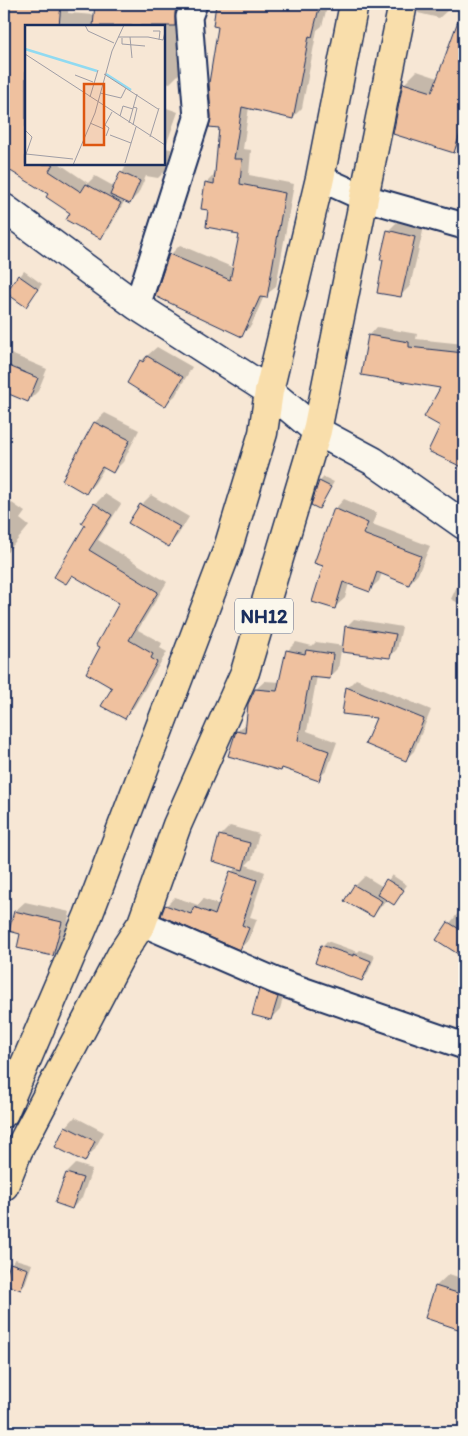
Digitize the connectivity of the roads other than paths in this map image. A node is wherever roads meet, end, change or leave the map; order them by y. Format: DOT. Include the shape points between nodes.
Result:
graph roads {
  1 [pos="194,4"];
  2 [pos="354,4"];
  3 [pos="402,4"];
  4 [pos="320,178"];
  5 [pos="362,197"];
  6 [pos="4,208"];
  7 [pos="464,226"];
  8 [pos="137,306"];
  9 [pos="269,390"];
  10 [pos="317,431"];
  11 [pos="464,525"];
  12 [pos="142,923"];
  13 [pos="464,1046"];
  14 [pos="4,1113"];
  15 [pos="4,1186"];
  1 -- 8 [label="street" via="189,17 197,118"];
  2 -- 4 [label="highway, NH12"];
  3 -- 5 [label="highway, NH12"];
  4 -- 5 [label="street"];
  4 -- 9 [label="highway, NH12"];
  5 -- 7 [label="street"];
  5 -- 10 [label="highway, NH12"];
  6 -- 8 [label="street"];
  8 -- 9 [label="street"];
  9 -- 10 [label="street"];
  9 -- 14 [label="highway, NH12" via="263,433 228,548 88,916"];
  10 -- 11 [label="street" via="373,461"];
  10 -- 12 [label="highway, NH12" via="245,672 177,825"];
  12 -- 13 [label="street" via="276,981"];
  12 -- 15 [label="highway, NH12" via="112,972 18,1151"];
}
